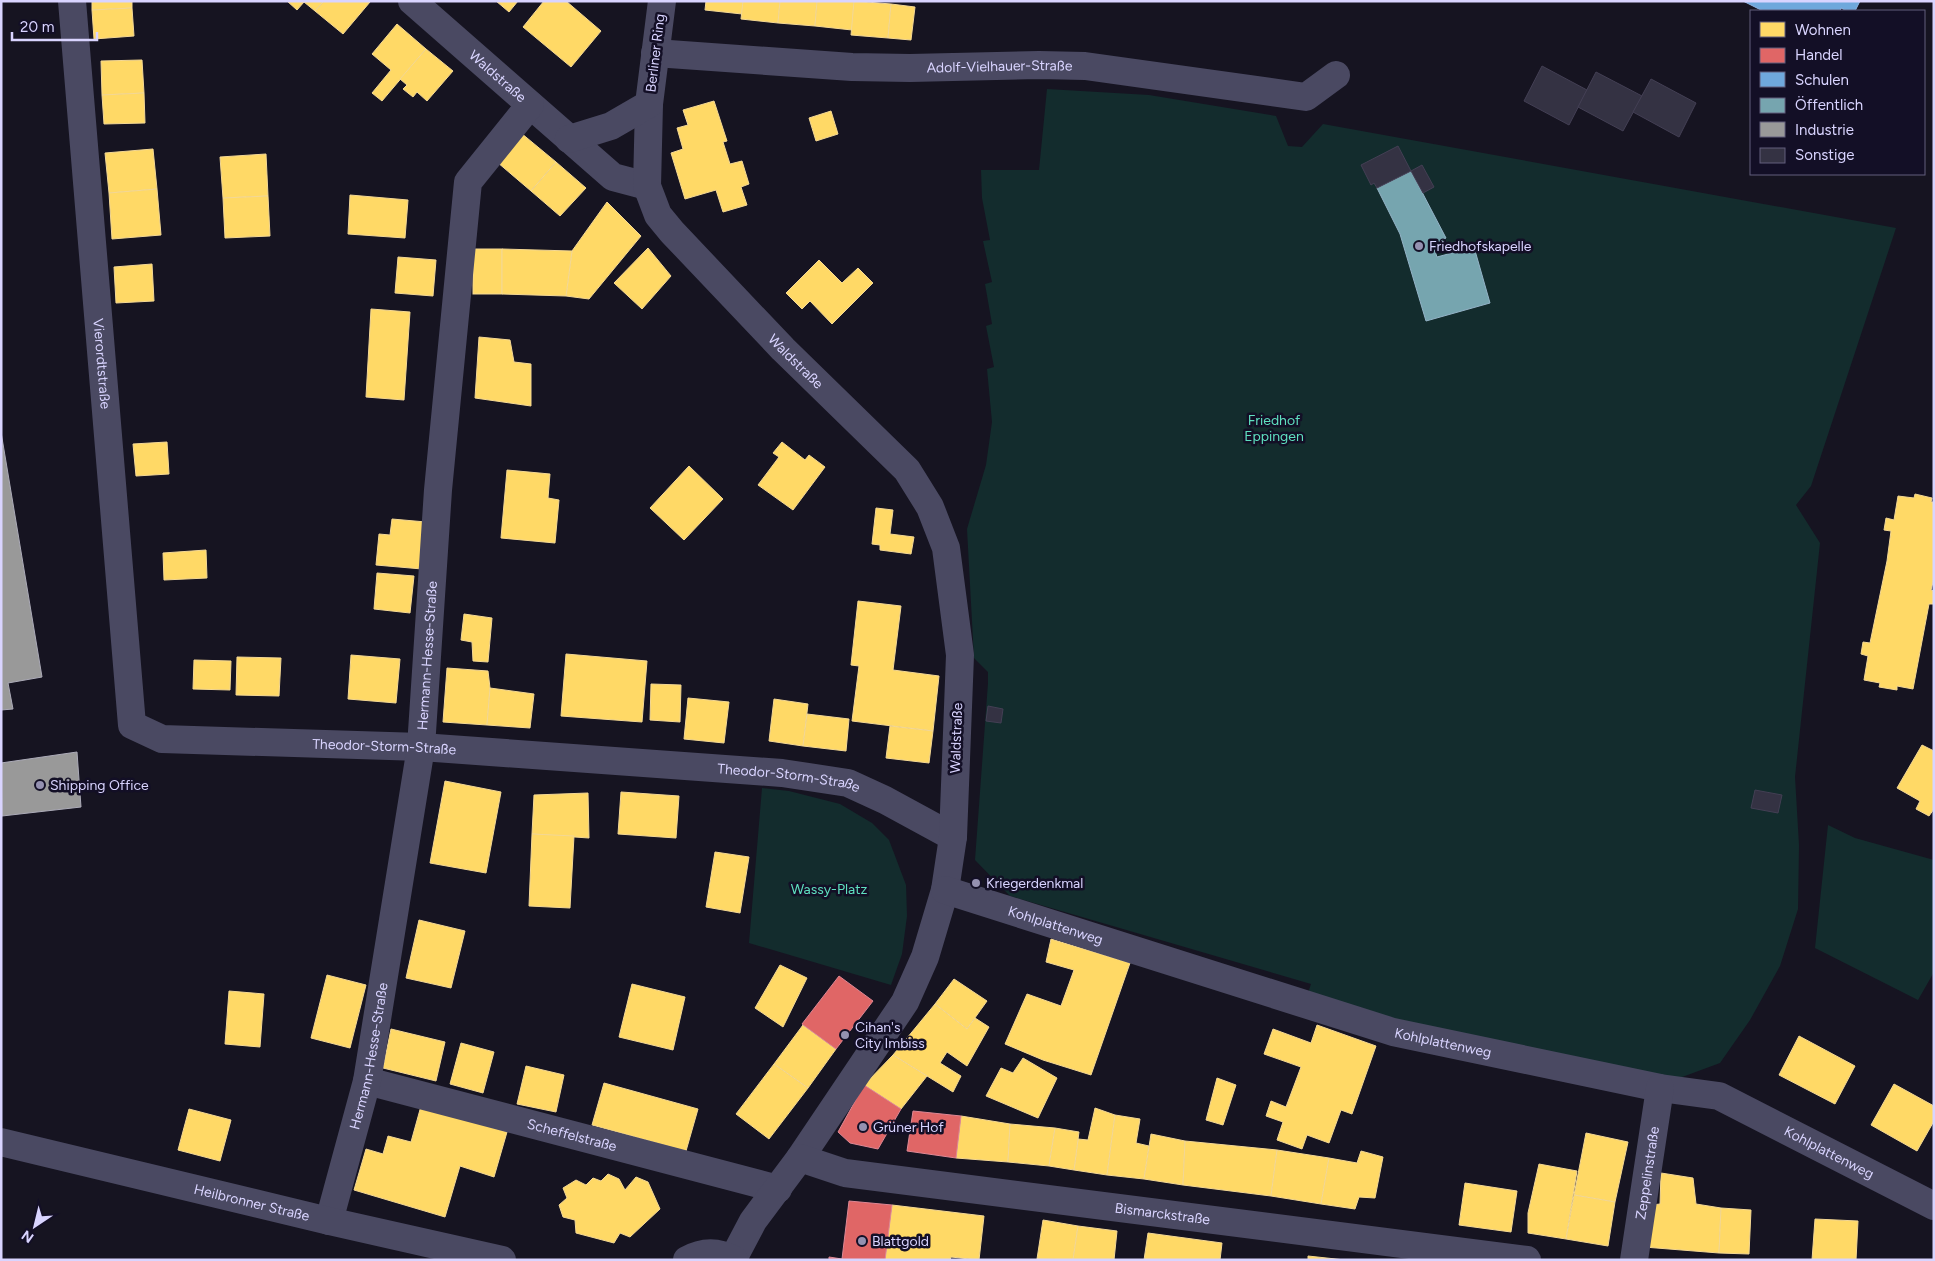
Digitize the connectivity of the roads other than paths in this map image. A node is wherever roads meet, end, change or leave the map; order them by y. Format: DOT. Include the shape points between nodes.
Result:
graph roads {
  1 [pos="72,1"];
  2 [pos="412,1"];
  3 [pos="662,1"];
  4 [pos="655,52"];
  5 [pos="1336,75"];
  6 [pos="649,104"];
  7 [pos="530,105"];
  8 [pos="569,139"];
  9 [pos="647,186"];
  10 [pos="132,725"];
  11 [pos="421,747"];
  12 [pos="953,837"];
  13 [pos="945,890"];
  14 [pos="367,1082"];
  15 [pos="1660,1088"];
  16 [pos="1,1142"];
  17 [pos="800,1158"];
  18 [pos="778,1189"];
  19 [pos="1934,1206"];
  20 [pos="329,1221"];
  21 [pos="734,1259"];
  22 [pos="502,1260"];
  23 [pos="687,1260"];
  24 [pos="1527,1260"];
  25 [pos="1634,1260"];
  1 -- 10 [label="street, Vierordtstraße"];
  2 -- 7 [label="street, Waldstraße"];
  3 -- 4 [label="street, Berliner Ring"];
  4 -- 5 [label="street, Adolf-Vielhauer-Straße" via="852,67 1086,66 1306,97"];
  4 -- 6 [label="street, Berliner Ring"];
  6 -- 8 [label="street, Berliner Ring" via="610,126"];
  6 -- 9 [label="street, Berliner Ring"];
  7 -- 8 [label="street, Waldstraße"];
  7 -- 11 [label="street, Hermann-Hesse-Straße" via="468,182 438,490"];
  8 -- 9 [label="street, Waldstraße" via="613,177"];
  9 -- 12 [label="street, Waldstraße" via="658,215 672,232 783,350 907,470 930,507 946,548 960,655"];
  10 -- 11 [label="street, Theodor-Storm-Straße" via="162,740"];
  11 -- 12 [label="street, Theodor-Storm-Straße" via="782,774 848,782"];
  11 -- 14 [label="street, Hermann-Hesse-Straße"];
  12 -- 13 [label="street"];
  13 -- 15 [label="street, Kohlplattenweg" via="1393,1032"];
  13 -- 17 [label="street" via="925,957 905,1002"];
  14 -- 18 [label="street, Scheffelstraße"];
  14 -- 20 [label="street, Hermann-Hesse-Straße"];
  15 -- 19 [label="street, Kohlplattenweg" via="1719,1096"];
  15 -- 25 [label="street, Zeppelinstraße"];
  16 -- 20 [label="street, Heilbronner Straße"];
  17 -- 18 [label="street"];
  17 -- 24 [label="street, Bismarckstraße" via="845,1173"];
  18 -- 21 [label="street" via="753,1221"];
  20 -- 22 [label="street, Heilbronner Straße"];
  21 -- 23 [label="street" via="711,1253 695,1255"];
}
